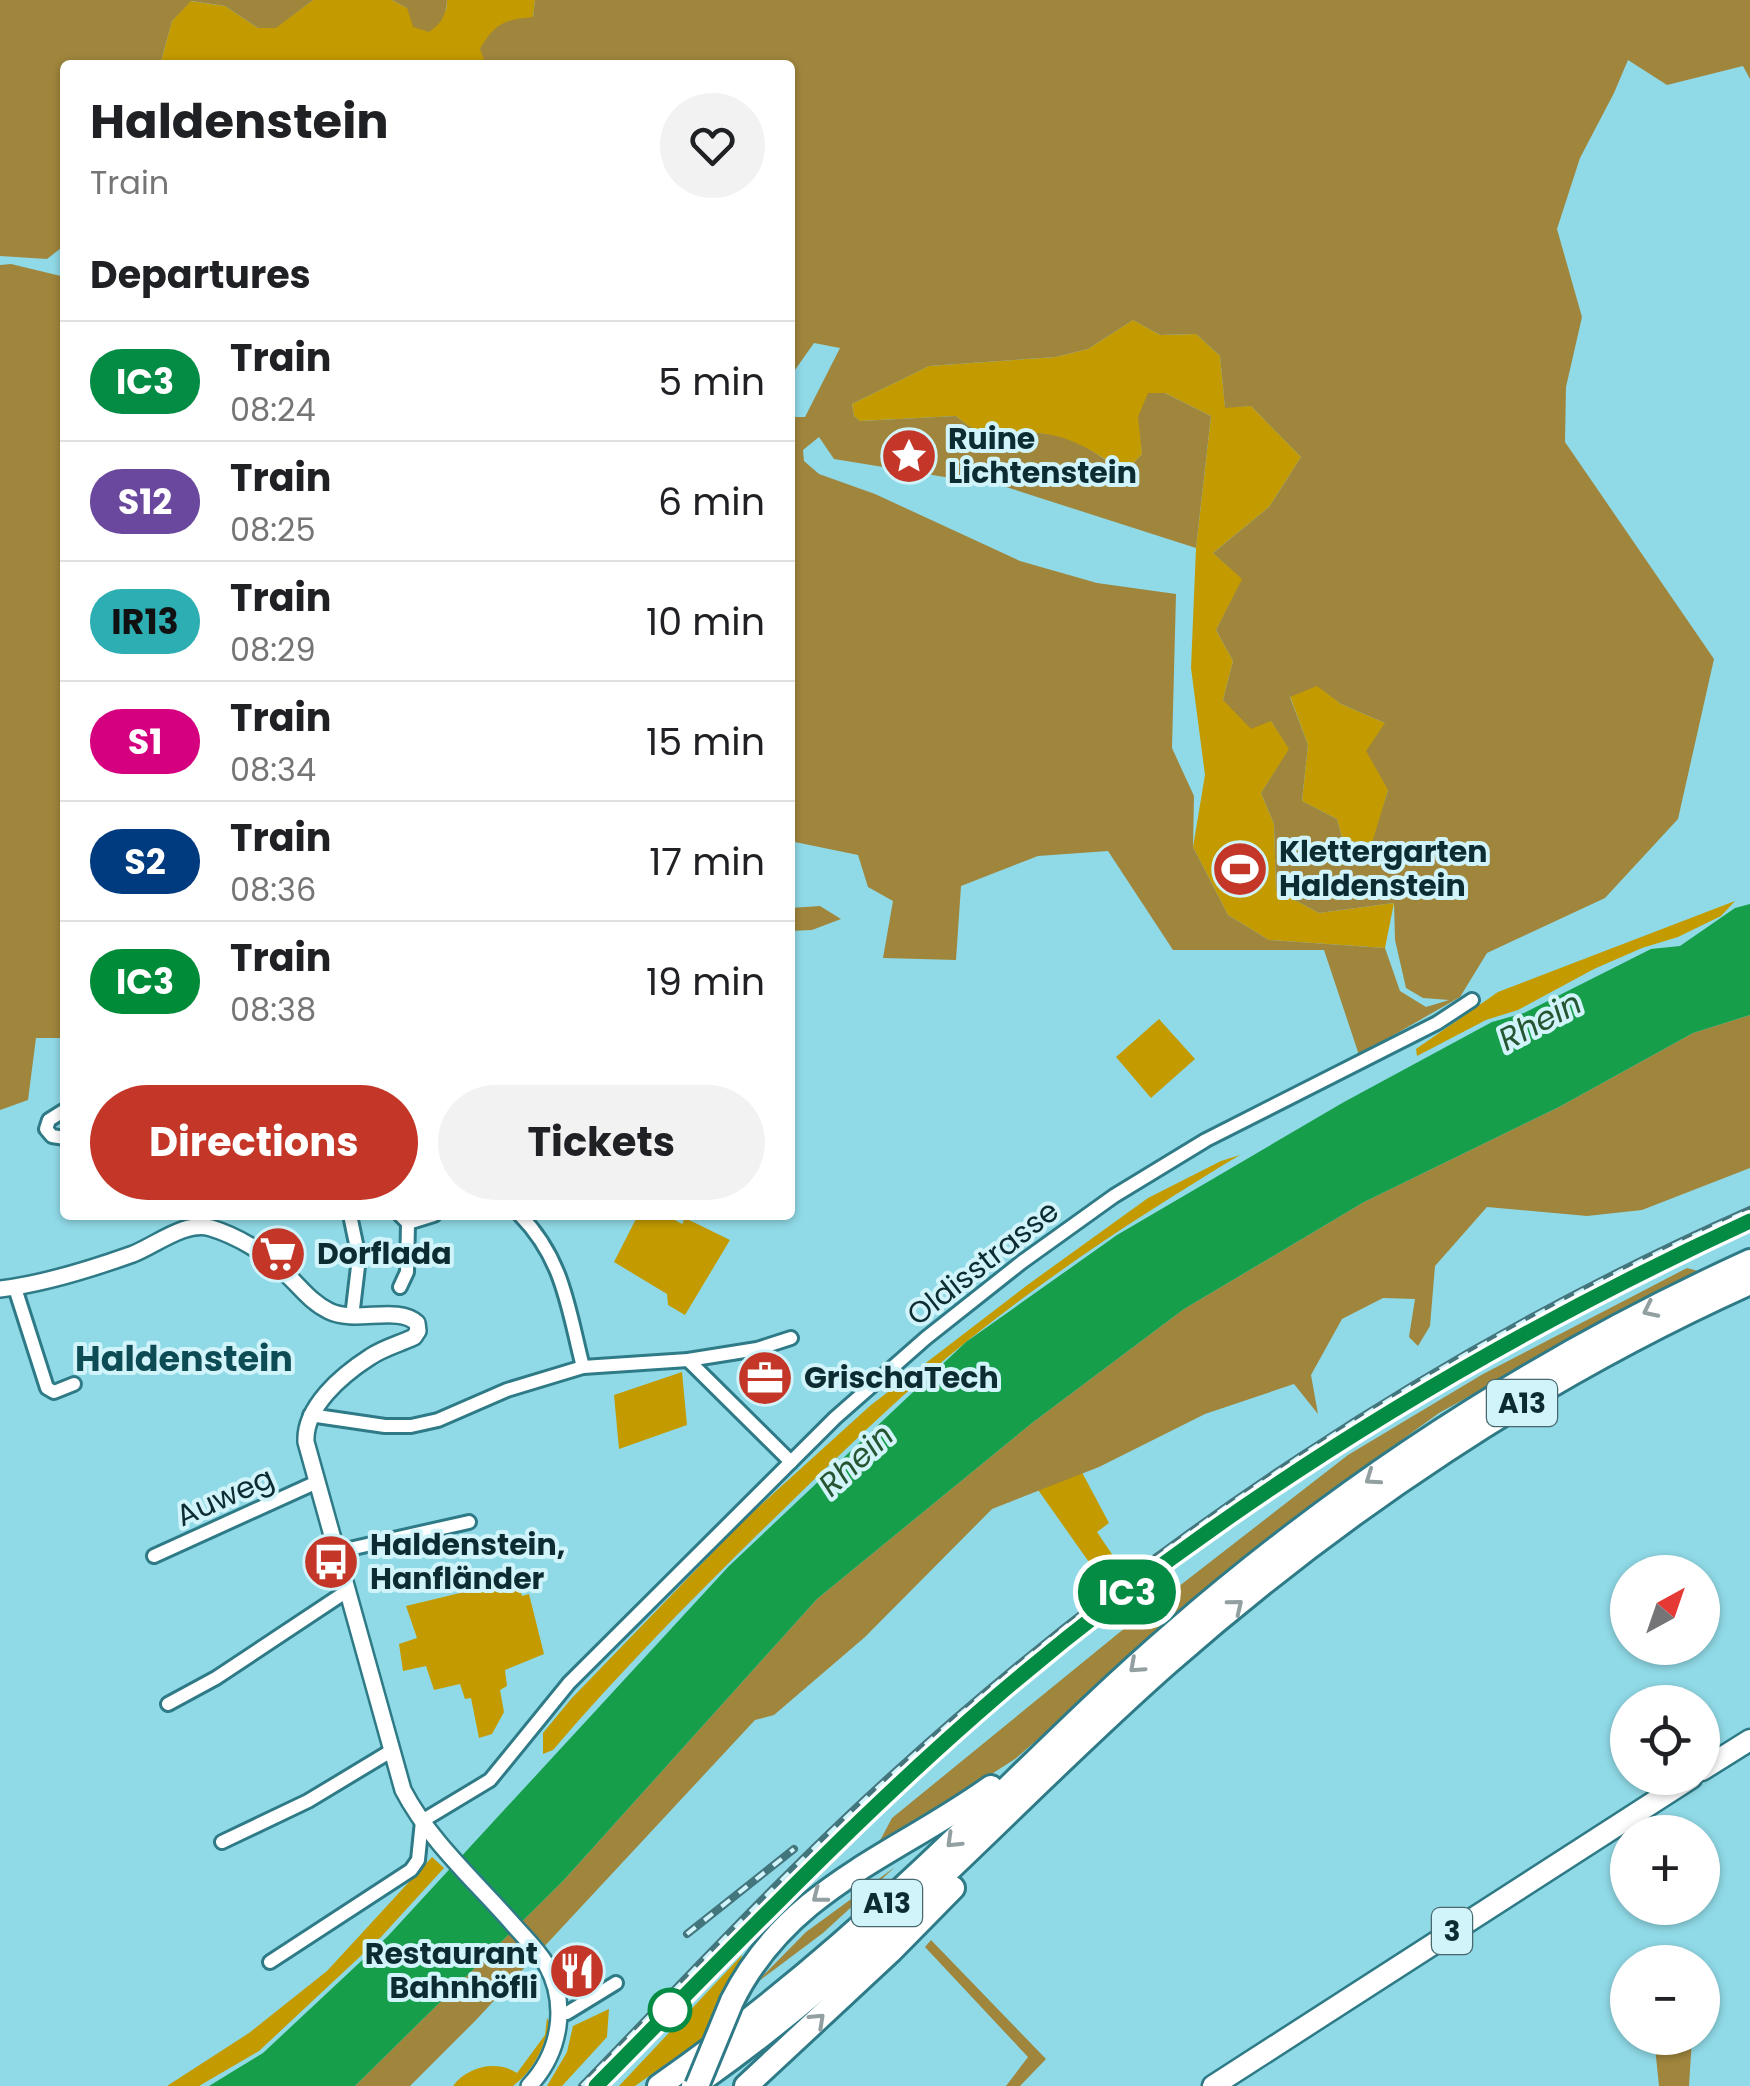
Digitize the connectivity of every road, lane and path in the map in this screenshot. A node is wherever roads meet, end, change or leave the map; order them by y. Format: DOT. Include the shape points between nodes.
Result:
graph roads {
  1 [pos="1472,1000"];
  2 [pos="60,1113"];
  3 [pos="60,1137"];
  4 [pos="206,1220"];
  5 [pos="351,1220"];
  6 [pos="404,1220"];
  7 [pos="524,1220"];
  8 [pos="1750,1262"];
  9 [pos="1750,1283"];
  10 [pos="400,1287"];
  11 [pos="8,1289"];
  12 [pos="352,1317"];
  13 [pos="792,1338"];
  14 [pos="688,1360"];
  15 [pos="583,1367"];
  16 [pos="74,1384"];
  17 [pos="310,1414"];
  18 [pos="791,1462"];
  19 [pos="317,1482"];
  20 [pos="469,1522"];
  21 [pos="336,1552"];
  22 [pos="154,1556"];
  23 [pos="347,1591"];
  24 [pos="1136,1692"];
  25 [pos="1098,1700"];
  26 [pos="168,1704"];
  27 [pos="1750,1740"];
  28 [pos="391,1752"];
  29 [pos="1720,1759"];
  30 [pos="1665,1795"];
  31 [pos="422,1821"];
  32 [pos="222,1842"];
  33 [pos="270,1962"];
  34 [pos="616,1983"];
  35 [pos="559,2013"];
  36 [pos="528,2086"];
  37 [pos="658,2086"];
  38 [pos="695,2086"];
  39 [pos="746,2086"];
  40 [pos="1213,2086"];
  1 -- 18 [label="street, Oldisstrasse" via="1114,1196 939,1328"];
  2 -- 3 [label="street" via="46,1128"];
  4 -- 11 [label="street" via="134,1253"];
  4 -- 12 [label="street" via="260,1253 324,1308"];
  5 -- 12 [label="street" via="359,1258"];
  6 -- 10 [label="street" via="407,1274"];
  7 -- 15 [label="street" via="557,1264"];
  8 -- 25 [label="highway, A13, one-way" via="1612,1329 1431,1436 1307,1524"];
  24 -- 9 [label="highway, A13, one-way" via="1257,1589 1436,1458 1564,1378"];
  11 -- 16 [label="street" via="47,1388 56,1392"];
  12 -- 17 [label="street" via="405,1316 418,1328 412,1339 363,1362"];
  13 -- 14 [label="street"];
  14 -- 15 [label="street"];
  14 -- 18 [label="street"];
  15 -- 17 [label="street" via="411,1426"];
  17 -- 19 [label="street" via="306,1442"];
  18 -- 31 [label="street, Oldisstrasse" via="570,1683 490,1780"];
  19 -- 21 [label="street"];
  19 -- 22 [label="street, Auweg"];
  20 -- 21 [label="street"];
  21 -- 23 [label="street"];
  23 -- 26 [label="street"];
  23 -- 28 [label="street"];
  24 -- 38 [label="highway, A13" via="852,1960"];
  39 -- 24 [label="highway, A13, one-way" via="910,1932"];
  25 -- 37 [label="highway, A13, one-way" via="828,1956"];
  25 -- 38 [label="highway, A13, one-way, bridge" via="959,1810 808,1904 766,1947 732,2002"];
  27 -- 29 [label="main road"];
  28 -- 31 [label="street"];
  28 -- 32 [label="street"];
  30 -- 40 [label="main road, 3"];
  31 -- 33 [label="street" via="411,1870"];
  31 -- 35 [label="street" via="543,1959"];
  34 -- 35 [label="street"];
  35 -- 36 [label="street" via="553,2050"];
}
